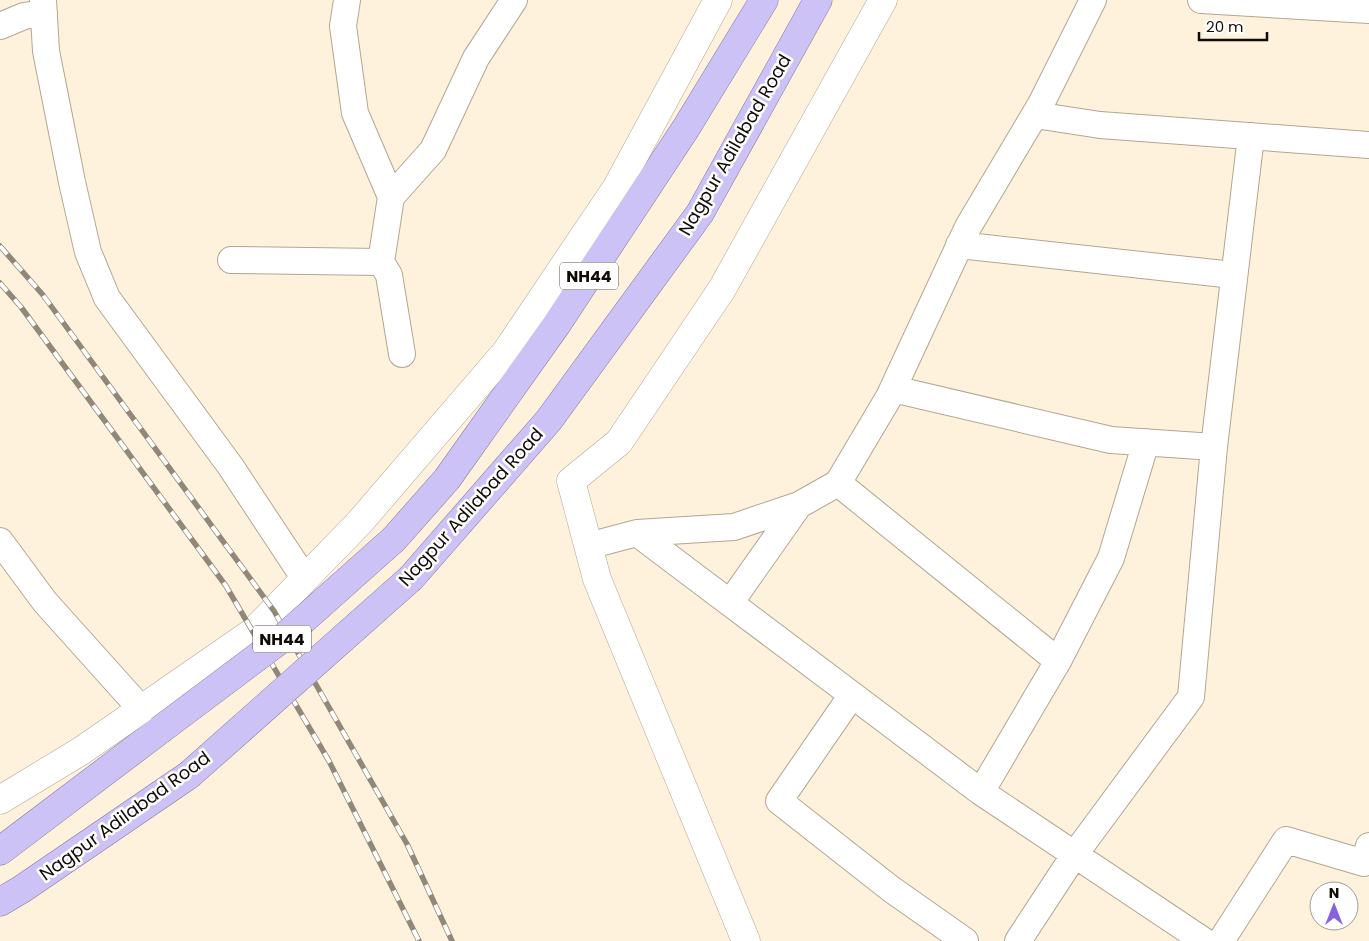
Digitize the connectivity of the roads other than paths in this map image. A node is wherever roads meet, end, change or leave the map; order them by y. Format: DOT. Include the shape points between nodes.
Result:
graph roads {
  1 [pos="347,0"];
  2 [pos="514,0"];
  3 [pos="718,0"];
  4 [pos="764,0"];
  5 [pos="818,0"];
  6 [pos="883,0"];
  7 [pos="1093,0"];
  8 [pos="1201,0"];
  9 [pos="43,6"];
  10 [pos="1369,10"];
  11 [pos="0,26"];
  12 [pos="1035,115"];
  13 [pos="1251,136"];
  14 [pos="1369,145"];
  15 [pos="391,197"];
  16 [pos="959,245"];
  17 [pos="231,260"];
  18 [pos="381,262"];
  19 [pos="1233,275"];
  20 [pos="402,354"];
  21 [pos="892,389"];
  22 [pos="1146,442"];
  23 [pos="1214,447"];
  24 [pos="838,483"];
  25 [pos="798,505"];
  26 [pos="637,532"];
  27 [pos="588,546"];
  28 [pos="5,554"];
  29 [pos="305,579"];
  30 [pos="730,603"];
  31 [pos="1058,661"];
  32 [pos="852,695"];
  33 [pos="142,710"];
  34 [pos="981,792"];
  35 [pos="0,800"];
  36 [pos="0,850"];
  37 [pos="1075,854"];
  38 [pos="1367,858"];
  39 [pos="0,902"];
  40 [pos="746,941"];
  41 [pos="965,941"];
  42 [pos="1018,941"];
  43 [pos="1204,941"];
  44 [pos="1221,941"];
  1 -- 15 [label="street" via="343,26 355,112"];
  2 -- 15 [label="street" via="476,58 433,150"];
  3 -- 29 [label="street" via="618,187 506,352 359,523"];
  4 -- 36 [label="highway, Nagpur Adilabad Road / NH44, bridge" via="686,128 557,324 447,479 394,538 284,637"];
  5 -- 39 [label="highway, Nagpur Adilabad Road / NH44, bridge" via="700,213 549,420 411,578 189,775"];
  6 -- 27 [label="street" via="722,289 619,442 571,482"];
  7 -- 12 [label="street"];
  8 -- 10 [label="street"];
  9 -- 11 [label="street"];
  9 -- 29 [label="street" via="46,51 72,182 88,252 107,298 231,467"];
  12 -- 13 [label="street" via="1100,125"];
  12 -- 16 [label="street"];
  13 -- 14 [label="street"];
  13 -- 19 [label="street"];
  15 -- 18 [label="street"];
  16 -- 19 [label="street"];
  16 -- 21 [label="street"];
  17 -- 18 [label="street"];
  18 -- 20 [label="street" via="389,275"];
  19 -- 23 [label="street"];
  21 -- 22 [label="street" via="1111,440"];
  21 -- 24 [label="street"];
  22 -- 23 [label="street"];
  22 -- 31 [label="street" via="1111,558"];
  23 -- 37 [label="street" via="1191,697"];
  24 -- 25 [label="street"];
  24 -- 31 [label="street"];
  25 -- 26 [label="street" via="734,527"];
  25 -- 30 [label="street"];
  26 -- 27 [label="street"];
  26 -- 30 [label="street"];
  27 -- 40 [label="street" via="597,579"];
  28 -- 33 [label="street"];
  29 -- 33 [label="street" via="253,632"];
  30 -- 32 [label="street"];
  31 -- 34 [label="street"];
  32 -- 34 [label="street"];
  32 -- 41 [label="street" via="779,801 892,890"];
  33 -- 35 [label="street"];
  34 -- 37 [label="street"];
  37 -- 42 [label="street"];
  37 -- 43 [label="street"];
  38 -- 44 [label="street" via="1286,840"];
}
